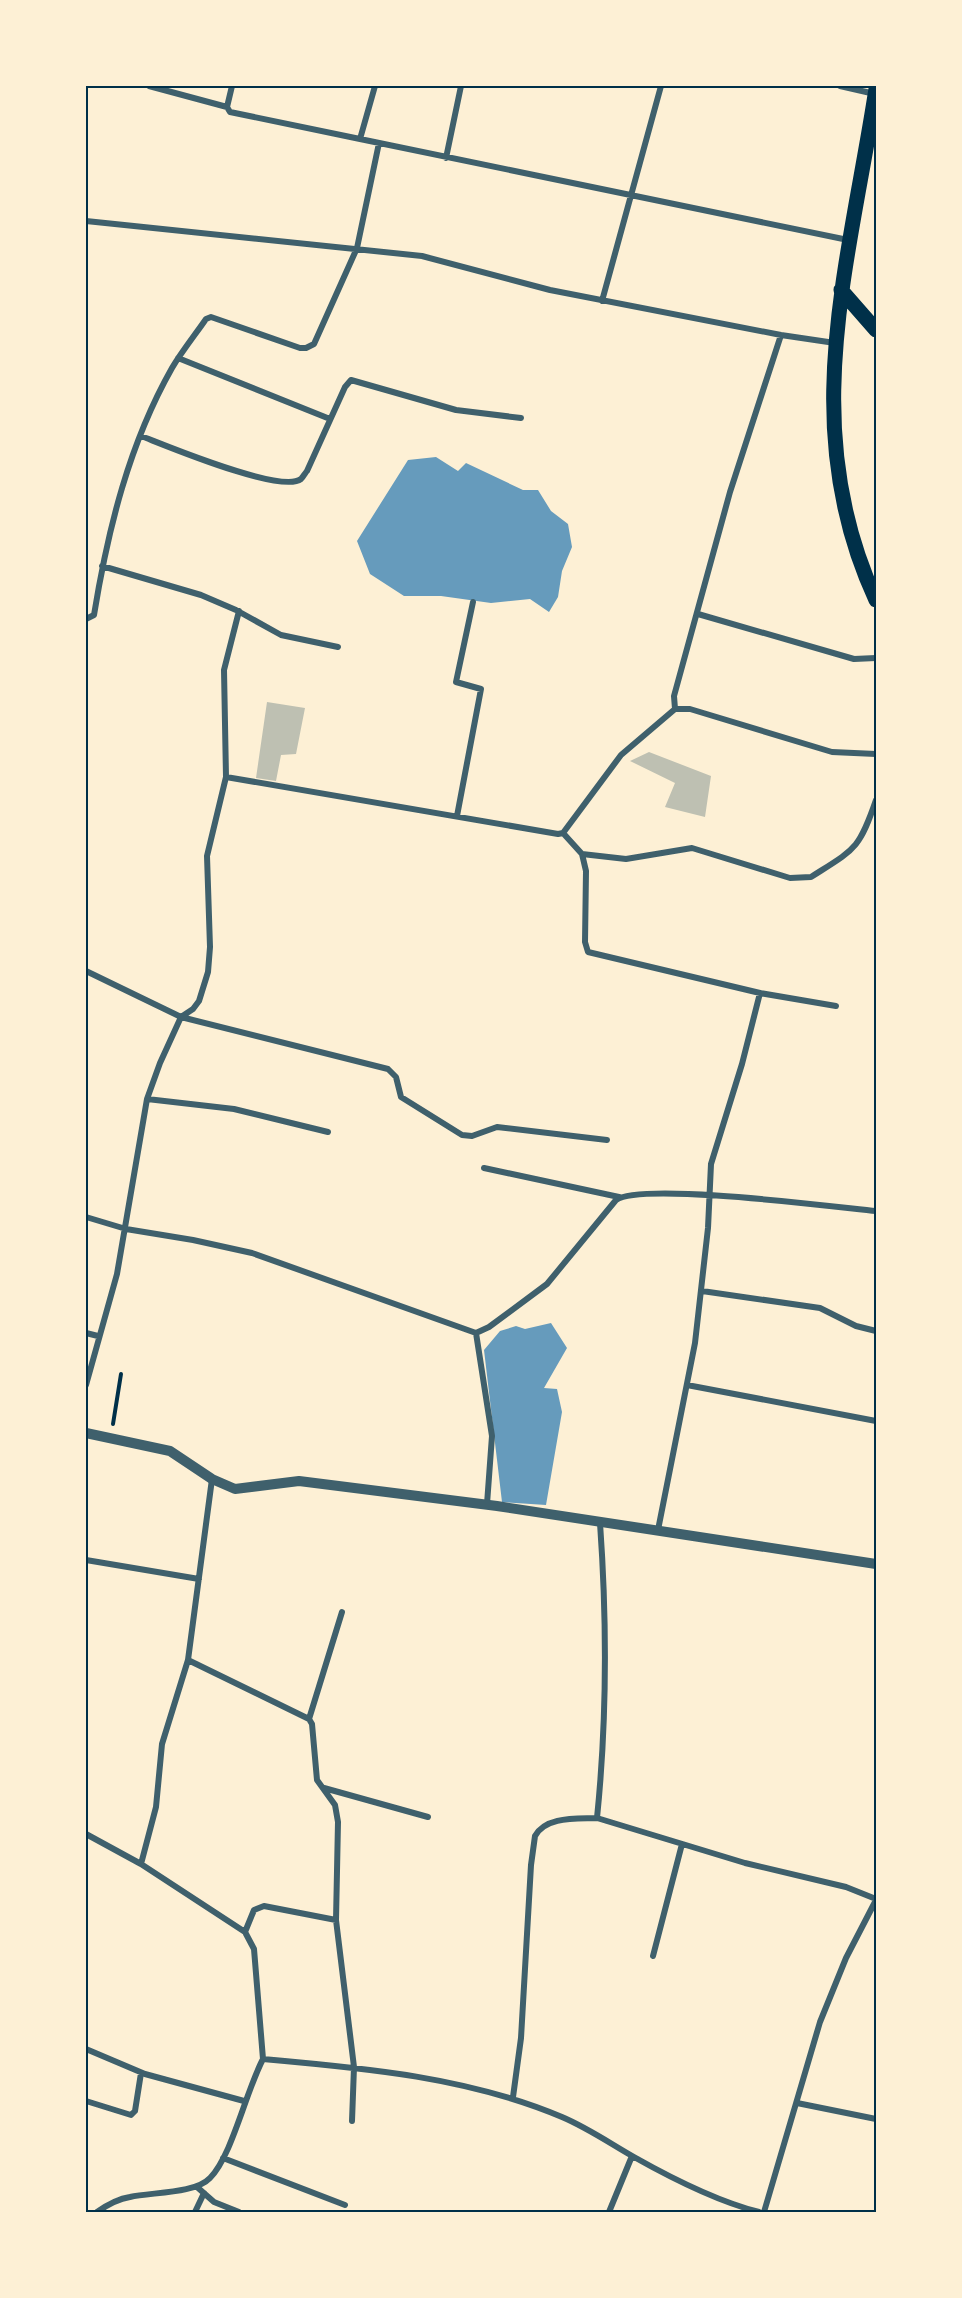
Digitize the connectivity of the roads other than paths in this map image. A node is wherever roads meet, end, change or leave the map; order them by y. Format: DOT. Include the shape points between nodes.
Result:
graph roads {
  1 [pos="149,86"];
  2 [pos="232,86"];
  3 [pos="375,86"];
  4 [pos="461,86"];
  5 [pos="662,86"];
  6 [pos="840,86"];
  7 [pos="876,92"];
  8 [pos="227,107"];
  9 [pos="360,139"];
  10 [pos="379,143"];
  11 [pos="446,158"];
  12 [pos="629,195"];
  13 [pos="86,221"];
  14 [pos="848,240"];
  15 [pos="357,248"];
  16 [pos="841,290"];
  17 [pos="602,301"];
  18 [pos="876,330"];
  19 [pos="781,335"];
  20 [pos="835,343"];
  21 [pos="178,358"];
  22 [pos="521,418"];
  23 [pos="330,419"];
  24 [pos="141,436"];
  25 [pos="102,566"];
  26 [pos="876,600"];
  27 [pos="473,602"];
  28 [pos="239,611"];
  29 [pos="698,614"];
  30 [pos="86,619"];
  31 [pos="338,646"];
  32 [pos="876,658"];
  33 [pos="675,709"];
  34 [pos="876,754"];
  35 [pos="226,777"];
  36 [pos="876,800"];
  37 [pos="457,816"];
  38 [pos="563,833"];
  39 [pos="582,854"];
  40 [pos="86,971"];
  41 [pos="760,993"];
  42 [pos="836,1006"];
  43 [pos="181,1017"];
  44 [pos="147,1099"];
  45 [pos="328,1132"];
  46 [pos="607,1140"];
  47 [pos="484,1168"];
  48 [pos="709,1196"];
  49 [pos="619,1197"];
  50 [pos="876,1211"];
  51 [pos="86,1217"];
  52 [pos="126,1229"];
  53 [pos="702,1291"];
  54 [pos="876,1331"];
  55 [pos="86,1333"];
  56 [pos="476,1333"];
  57 [pos="98,1336"];
  58 [pos="687,1384"];
  59 [pos="86,1385"];
  60 [pos="876,1421"];
  61 [pos="86,1433"];
  62 [pos="212,1479"];
  63 [pos="487,1504"];
  64 [pos="600,1524"];
  65 [pos="658,1530"];
  66 [pos="86,1560"];
  67 [pos="876,1564"];
  68 [pos="199,1579"];
  69 [pos="342,1612"];
  70 [pos="188,1660"];
  71 [pos="309,1719"];
  72 [pos="323,1788"];
  73 [pos="428,1817"];
  74 [pos="597,1818"];
  75 [pos="86,1834"];
  76 [pos="682,1844"];
  77 [pos="141,1863"];
  78 [pos="876,1899"];
  79 [pos="336,1920"];
  80 [pos="245,1932"];
  81 [pos="653,1956"];
  82 [pos="86,2049"];
  83 [pos="263,2060"];
  84 [pos="354,2067"];
  85 [pos="141,2073"];
  86 [pos="513,2097"];
  87 [pos="244,2100"];
  88 [pos="86,2102"];
  89 [pos="797,2103"];
  90 [pos="876,2119"];
  91 [pos="352,2121"];
  92 [pos="632,2156"];
  93 [pos="223,2158"];
  94 [pos="198,2187"];
  95 [pos="204,2193"];
  96 [pos="345,2205"];
  97 [pos="731,2209"];
  98 [pos="97,2212"];
  99 [pos="195,2212"];
  100 [pos="239,2212"];
  101 [pos="609,2212"];
  102 [pos="759,2212"];
  103 [pos="764,2212"];
  1 -- 8 [label="street"];
  2 -- 8 [label="street"];
  3 -- 9 [label="street"];
  4 -- 11 [label="street"];
  5 -- 12 [label="street"];
  6 -- 7 [label="street"];
  7 -- 14 [label="main road"];
  8 -- 9 [label="street" via="230,112"];
  9 -- 10 [label="street"];
  10 -- 11 [label="street"];
  10 -- 15 [label="street"];
  11 -- 12 [label="street"];
  12 -- 14 [label="street"];
  12 -- 17 [label="street"];
  13 -- 15 [label="street"];
  14 -- 16 [label="main road"];
  15 -- 17 [label="street" via="422,256"];
  15 -- 21 [label="street" via="310,347 300,348 211,317"];
  16 -- 18 [label="main road"];
  16 -- 20 [label="main road"];
  17 -- 19 [label="street"];
  19 -- 20 [label="street"];
  19 -- 29 [label="street" via="730,492"];
  20 -- 26 [label="main road" via="833,414 841,488 860,565"];
  21 -- 23 [label="street"];
  21 -- 24 [label="street"];
  22 -- 23 [label="street" via="456,410 351,380"];
  23 -- 24 [label="street" via="307,471 302,479 291,482 255,477"];
  24 -- 25 [label="street" via="128,465"];
  25 -- 28 [label="street" via="186,590"];
  25 -- 30 [label="street" via="94,615"];
  27 -- 37 [label="street" via="456,682 481,689"];
  28 -- 31 [label="street" via="281,634"];
  28 -- 35 [label="street" via="224,670"];
  29 -- 32 [label="street" via="854,659"];
  29 -- 33 [label="street" via="674,696"];
  33 -- 34 [label="street" via="690,709 832,752"];
  33 -- 38 [label="street" via="621,755"];
  35 -- 37 [label="street"];
  35 -- 43 [label="street" via="208,848 210,958 199,1001"];
  36 -- 39 [label="street" via="863,838 856,846 803,879 692,848 626,859"];
  37 -- 38 [label="street"];
  38 -- 39 [label="street"];
  39 -- 41 [label="street" via="588,952"];
  40 -- 43 [label="street"];
  41 -- 42 [label="street"];
  41 -- 48 [label="street" via="711,1164"];
  43 -- 44 [label="street"];
  43 -- 46 [label="street" via="388,1069 396,1077 401,1097 467,1137 497,1127"];
  44 -- 45 [label="street" via="234,1109"];
  44 -- 52 [label="street"];
  47 -- 49 [label="street"];
  48 -- 49 [label="street"];
  48 -- 50 [label="street"];
  48 -- 53 [label="street"];
  49 -- 56 [label="street" via="547,1284"];
  51 -- 52 [label="street"];
  52 -- 56 [label="street" via="252,1254"];
  52 -- 57 [label="street"];
  53 -- 54 [label="street" via="820,1308"];
  53 -- 58 [label="street"];
  55 -- 57 [label="street"];
  56 -- 63 [label="street" via="491,1426"];
  57 -- 59 [label="street"];
  58 -- 60 [label="street"];
  58 -- 65 [label="street"];
  61 -- 62 [label="street" via="170,1450"];
  62 -- 63 [label="street" via="235,1489 299,1481"];
  62 -- 68 [label="street"];
  63 -- 64 [label="street"];
  64 -- 65 [label="street"];
  64 -- 74 [label="street" via="605,1618"];
  65 -- 67 [label="street"];
  66 -- 68 [label="street"];
  68 -- 70 [label="street"];
  69 -- 71 [label="street"];
  70 -- 71 [label="street"];
  70 -- 77 [label="street" via="162,1744 156,1807"];
  71 -- 72 [label="street" via="313,1726 317,1777"];
  72 -- 73 [label="street"];
  72 -- 79 [label="street" via="335,1805 338,1822"];
  74 -- 76 [label="street"];
  74 -- 86 [label="street" via="562,1820 549,1824 535,1836"];
  75 -- 77 [label="street"];
  76 -- 78 [label="street" via="846,1887"];
  76 -- 81 [label="street"];
  77 -- 80 [label="street"];
  78 -- 89 [label="street" via="820,2022"];
  79 -- 80 [label="street" via="264,1906 254,1910"];
  79 -- 84 [label="street"];
  80 -- 83 [label="street" via="254,1949"];
  82 -- 85 [label="street"];
  83 -- 84 [label="street"];
  83 -- 87 [label="street"];
  84 -- 86 [label="street"];
  84 -- 91 [label="street"];
  85 -- 87 [label="street"];
  85 -- 88 [label="street" via="135,2111 130,2115"];
  86 -- 92 [label="street" via="565,2118"];
  87 -- 93 [label="street"];
  89 -- 90 [label="street"];
  89 -- 103 [label="street"];
  92 -- 97 [label="street"];
  92 -- 101 [label="street"];
  93 -- 94 [label="street" via="211,2178"];
  93 -- 96 [label="street"];
  94 -- 95 [label="street"];
  94 -- 98 [label="street" via="130,2196"];
  95 -- 99 [label="street"];
  95 -- 100 [label="street" via="217,2204"];
  97 -- 102 [label="street"];
}
